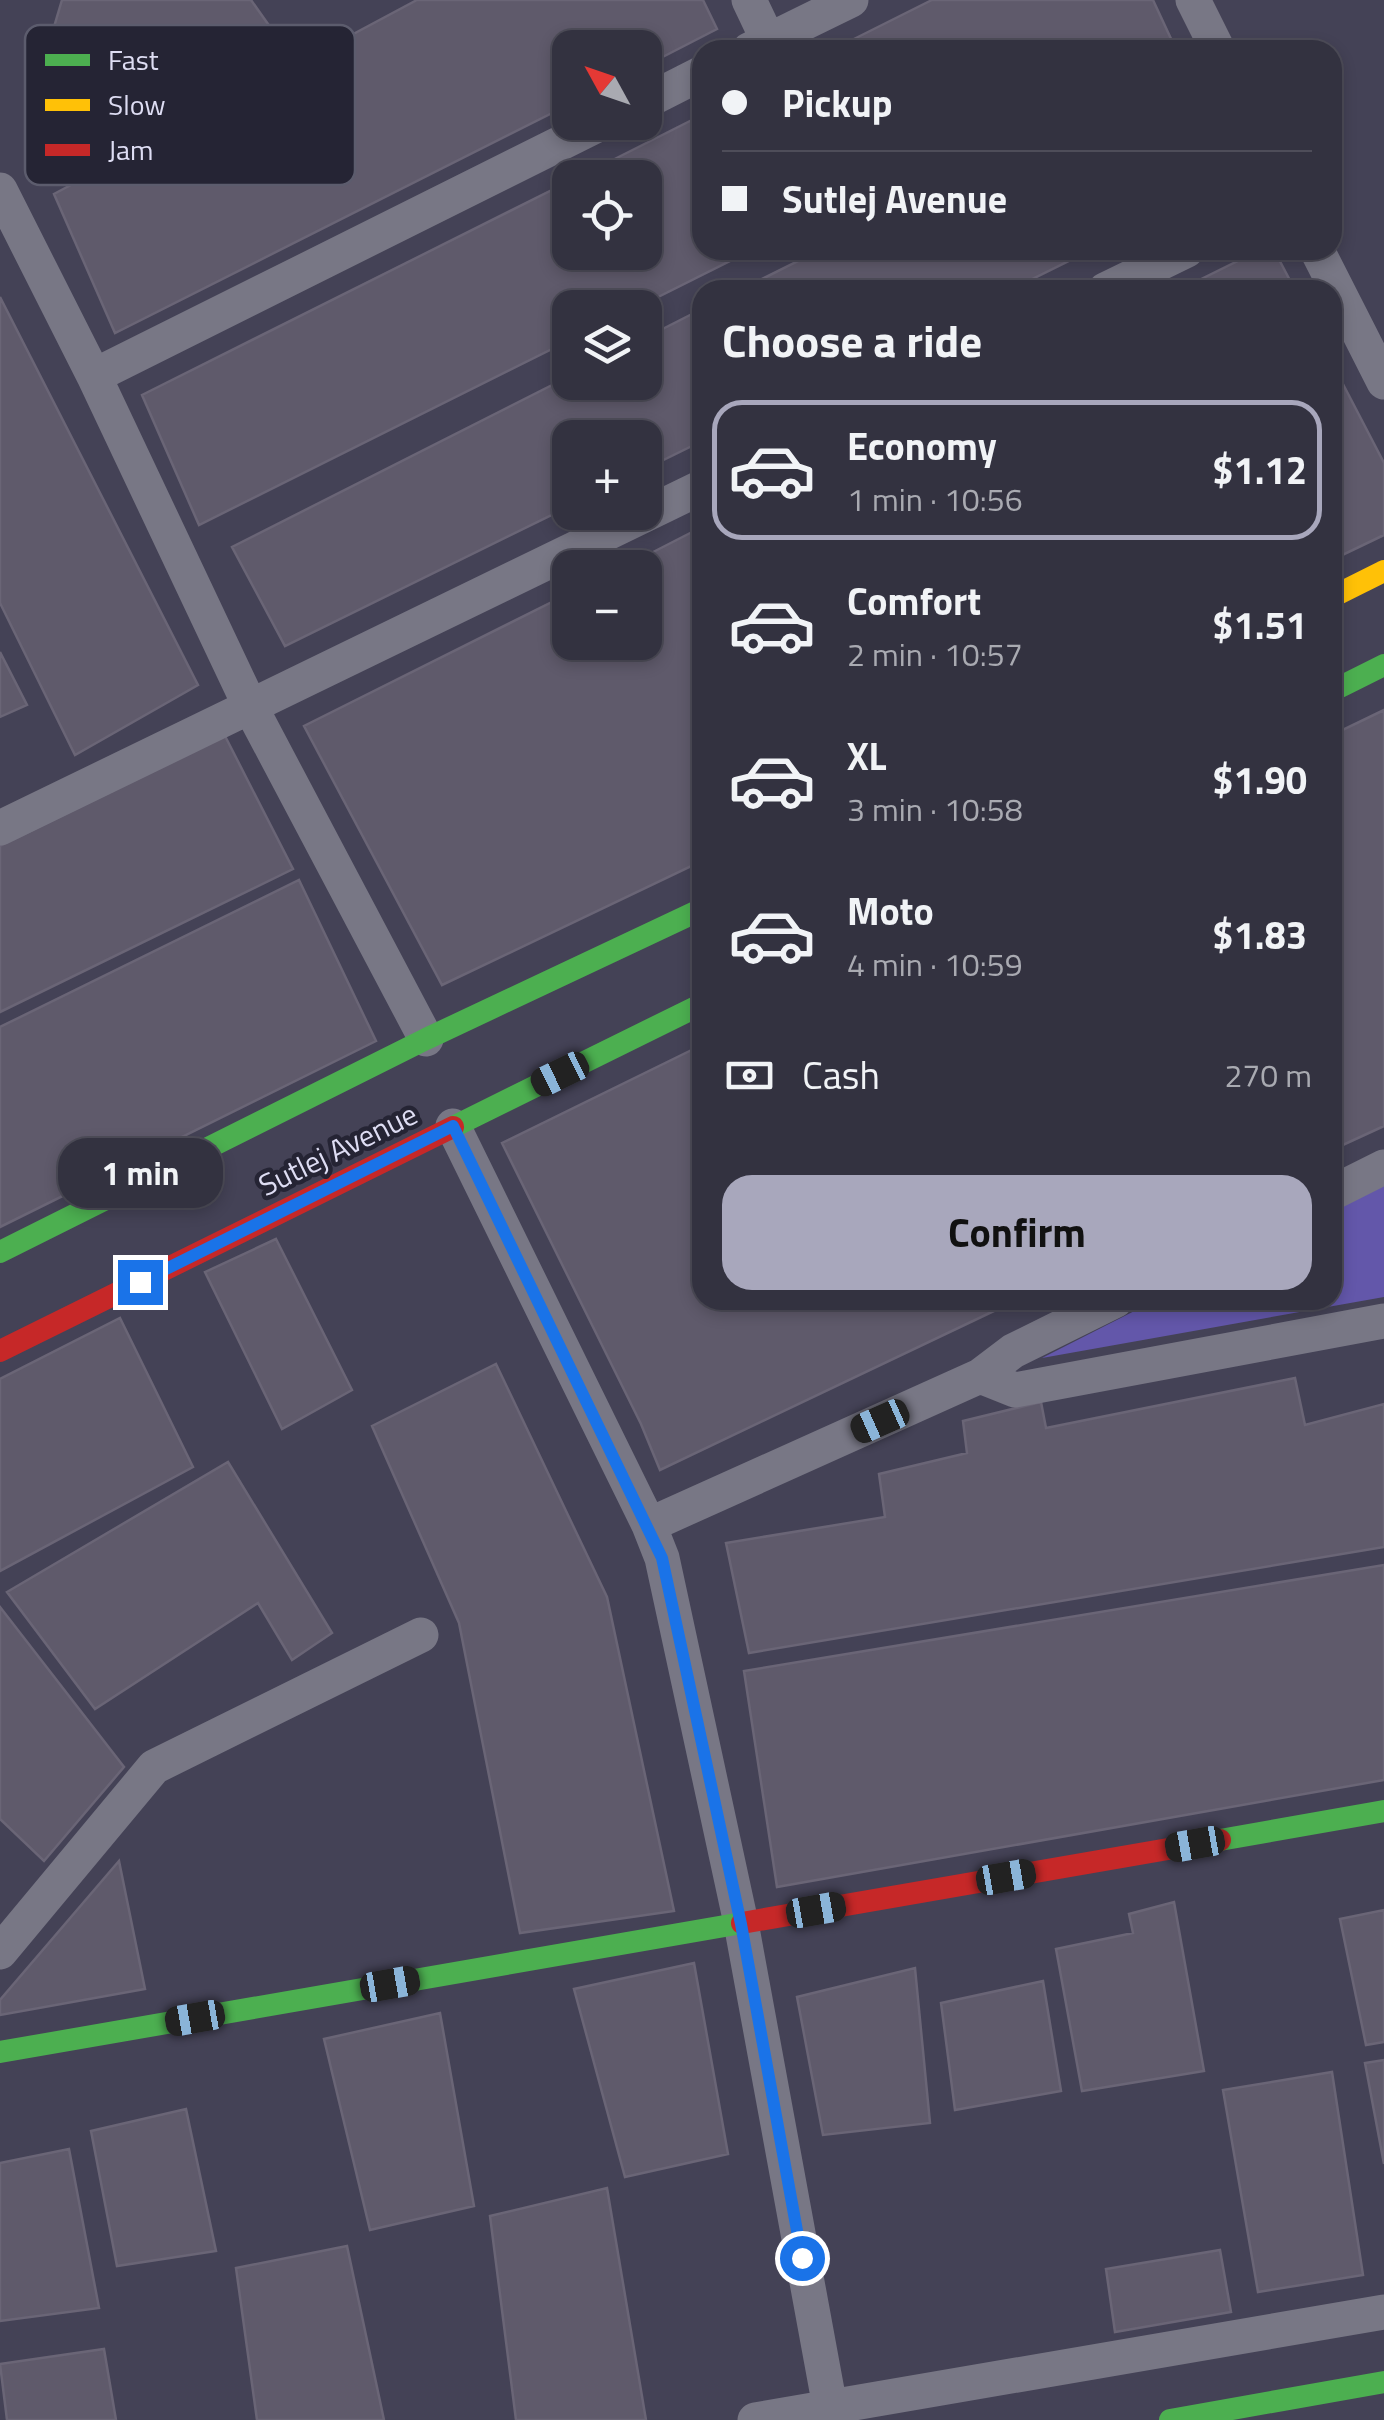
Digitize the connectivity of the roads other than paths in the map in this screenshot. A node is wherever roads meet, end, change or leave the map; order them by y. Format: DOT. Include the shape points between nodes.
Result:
graph roads {
  1 [pos="749,0"];
  2 [pos="851,0"];
  3 [pos="1193,0"];
  4 [pos="757,40"];
  5 [pos="768,40"];
  6 [pos="1213,40"];
  7 [pos="692,78"];
  8 [pos="662,93"];
  9 [pos="567,140"];
  10 [pos="0,190"];
  11 [pos="1167,260"];
  12 [pos="1126,280"];
  13 [pos="1342,299"];
  14 [pos="94,376"];
  15 [pos="1384,382"];
  16 [pos="692,492"];
  17 [pos="1384,571"];
  18 [pos="1342,592"];
  19 [pos="1384,665"];
  20 [pos="1342,685"];
  21 [pos="251,708"];
  22 [pos="0,828"];
  23 [pos="692,914"];
  24 [pos="692,1009"];
  25 [pos="426,1040"];
  26 [pos="453,1126"];
  27 [pos="1384,1167"];
  28 [pos="1342,1187"];
  29 [pos="0,1252"];
  30 [pos="1096,1310"];
  31 [pos="1384,1322"];
  32 [pos="0,1351"];
  33 [pos="980,1376"];
  34 [pos="649,1525"];
  35 [pos="422,1635"];
  36 [pos="1384,1811"];
  37 [pos="741,1924"];
  38 [pos="0,1952"];
  39 [pos="0,2052"];
  40 [pos="1384,2312"];
  41 [pos="1384,2382"];
  42 [pos="830,2408"];
  43 [pos="755,2420"];
  44 [pos="1170,2420"];
  1 -- 4 [label="street"];
  2 -- 5 [label="street"];
  3 -- 6 [label="street"];
  7 -- 8 [label="street"];
  9 -- 14 [label="street"];
  10 -- 14 [label="street"];
  11 -- 12 [label="street"];
  13 -- 15 [label="street"];
  14 -- 21 [label="street"];
  16 -- 21 [label="street"];
  17 -- 18 [label="street"];
  19 -- 20 [label="street"];
  21 -- 22 [label="street"];
  21 -- 25 [label="street"];
  23 -- 25 [label="street, Sutlej Avenue"];
  24 -- 26 [label="street, Sutlej Avenue"];
  25 -- 29 [label="street, Sutlej Avenue"];
  26 -- 32 [label="street, Sutlej Avenue"];
  26 -- 34 [label="street"];
  27 -- 28 [label="street"];
  30 -- 33 [label="street" via="1012,1352"];
  31 -- 33 [label="street" via="1015,1390"];
  33 -- 34 [label="street"];
  34 -- 37 [label="street" via="662,1558"];
  35 -- 38 [label="street" via="154,1768"];
  36 -- 37 [label="street"];
  37 -- 39 [label="street"];
  37 -- 42 [label="street"];
  40 -- 42 [label="street"];
  41 -- 44 [label="street"];
  42 -- 43 [label="street"];
}
